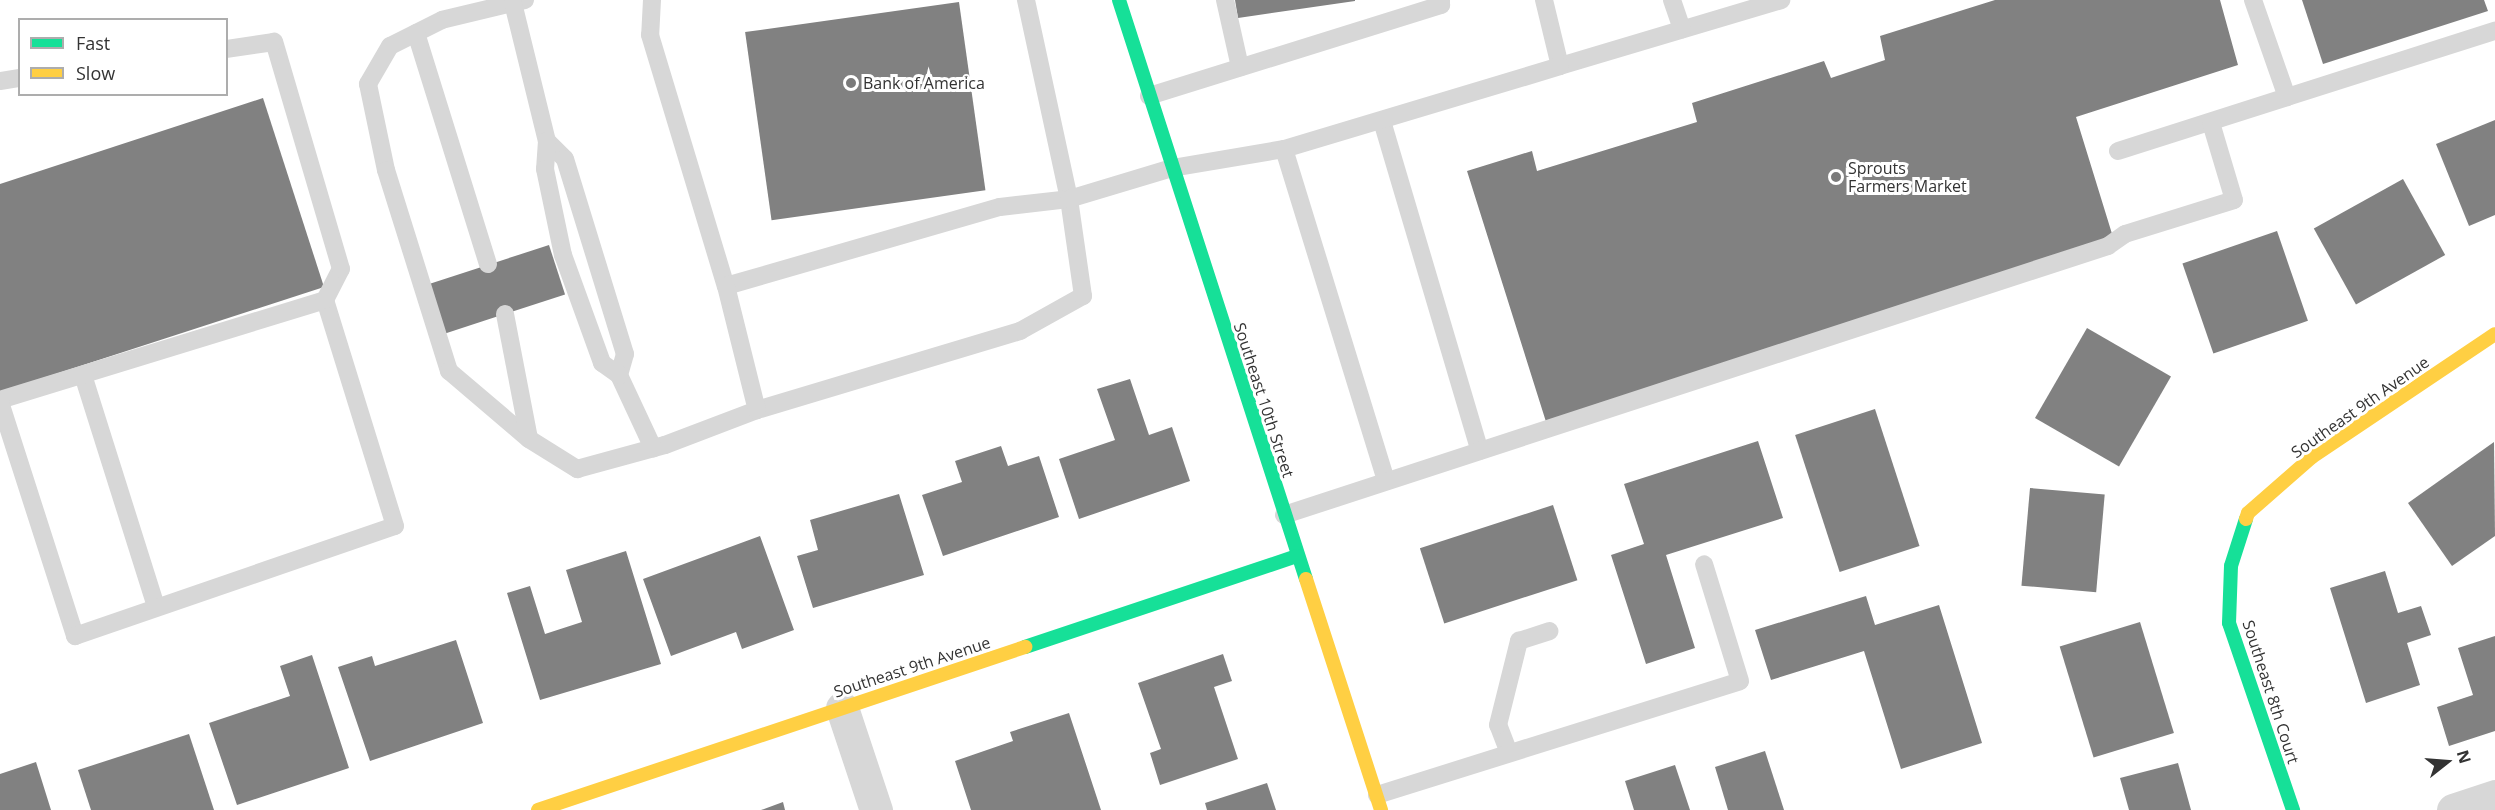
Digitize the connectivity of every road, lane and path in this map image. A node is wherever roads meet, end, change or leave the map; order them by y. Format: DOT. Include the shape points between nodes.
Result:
graph roads {
  1 [pos="652,0"];
  2 [pos="1026,0"];
  3 [pos="1119,0"];
  4 [pos="1225,0"];
  5 [pos="1441,0"];
  6 [pos="1544,0"];
  7 [pos="1672,0"];
  8 [pos="2253,0"];
  9 [pos="519,1"];
  10 [pos="1775,1"];
  11 [pos="1682,29"];
  12 [pos="2495,31"];
  13 [pos="416,33"];
  14 [pos="228,49"];
  15 [pos="1560,66"];
  16 [pos="1240,68"];
  17 [pos="18,78"];
  18 [pos="0,81"];
  19 [pos="1149,96"];
  20 [pos="2287,97"];
  21 [pos="1382,121"];
  22 [pos="2211,123"];
  23 [pos="547,141"];
  24 [pos="1284,149"];
  25 [pos="2118,151"];
  26 [pos="1172,168"];
  27 [pos="1069,199"];
  28 [pos="488,264"];
  29 [pos="726,286"];
  30 [pos="326,300"];
  31 [pos="505,314"];
  32 [pos="2495,334"];
  33 [pos="82,375"];
  34 [pos="619,375"];
  35 [pos="0,401"];
  36 [pos="757,410"];
  37 [pos="529,438"];
  38 [pos="653,448"];
  39 [pos="1480,451"];
  40 [pos="1386,481"];
  41 [pos="2248,513"];
  42 [pos="1284,515"];
  43 [pos="1297,556"];
  44 [pos="1704,564"];
  45 [pos="156,607"];
  46 [pos="1549,631"];
  47 [pos="842,708"];
  48 [pos="1509,753"];
  49 [pos="2495,796"];
  50 [pos="1379,802"];
  51 [pos="538,810"];
  52 [pos="876,810"];
  53 [pos="2293,810"];
  54 [pos="2453,810"];
  1 -- 29 [label="lane" via="650,35"];
  2 -- 27 [label="lane"];
  3 -- 19 [label="street, Southeast 10th Street"];
  4 -- 16 [label="lane"];
  5 -- 16 [label="lane" via="1441,5"];
  6 -- 15 [label="lane"];
  7 -- 11 [label="lane"];
  8 -- 20 [label="lane"];
  9 -- 13 [label="lane" via="442,20"];
  9 -- 23 [label="lane"];
  10 -- 11 [label="lane"];
  11 -- 15 [label="lane"];
  12 -- 20 [label="lane"];
  13 -- 28 [label="lane"];
  13 -- 37 [label="lane" via="390,46 368,84 386,170 449,371"];
  14 -- 30 [label="lane" via="274,42 341,269"];
  15 -- 21 [label="lane"];
  16 -- 19 [label="lane"];
  17 -- 18 [label="lane"];
  19 -- 26 [label="street, Southeast 10th Street"];
  20 -- 22 [label="lane"];
  21 -- 24 [label="lane"];
  21 -- 39 [label="lane"];
  22 -- 25 [label="lane"];
  22 -- 39 [label="lane" via="2234,200 2125,234 2097,250"];
  23 -- 34 [label="lane" via="565,159 625,354"];
  23 -- 34 [label="lane" via="545,169 563,255 602,363"];
  24 -- 26 [label="lane"];
  24 -- 40 [label="lane"];
  26 -- 27 [label="lane"];
  26 -- 42 [label="street, Southeast 10th Street"];
  27 -- 29 [label="lane" via="1000,207"];
  27 -- 36 [label="lane" via="1083,296 1020,331"];
  29 -- 36 [label="lane"];
  30 -- 33 [label="lane"];
  30 -- 45 [label="lane" via="395,526"];
  31 -- 37 [label="lane"];
  32 -- 41 [label="street, Southeast 9th Avenue" via="2312,457"];
  33 -- 35 [label="lane"];
  33 -- 45 [label="lane"];
  34 -- 38 [label="lane"];
  35 -- 45 [label="lane" via="75,636"];
  36 -- 38 [label="lane"];
  37 -- 38 [label="lane" via="577,469"];
  39 -- 40 [label="lane"];
  40 -- 42 [label="lane"];
  41 -- 53 [label="street, Southeast 8th Court" via="2231,566 2229,623"];
  42 -- 43 [label="street, Southeast 10th Street"];
  43 -- 47 [label="street, Southeast 9th Avenue"];
  43 -- 50 [label="street, Southeast 10th Street"];
  44 -- 48 [label="lane" via="1740,681"];
  46 -- 48 [label="lane" via="1519,641 1498,725"];
  47 -- 51 [label="street, Southeast 9th Avenue"];
  47 -- 52 [label="street"];
  48 -- 50 [label="lane"];
  49 -- 54 [label="street"];
}
